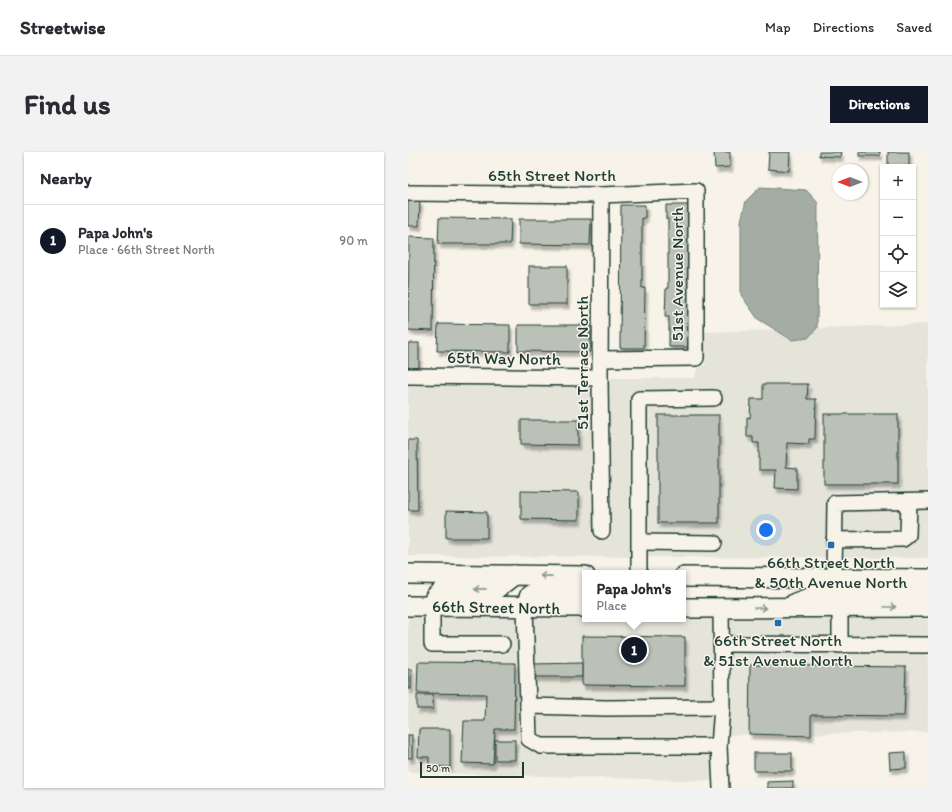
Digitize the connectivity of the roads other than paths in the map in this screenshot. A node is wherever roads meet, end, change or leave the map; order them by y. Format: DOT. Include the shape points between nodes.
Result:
graph roads {
  1 [pos="696,191"];
  2 [pos="408,193"];
  3 [pos="601,195"];
  4 [pos="601,359"];
  5 [pos="408,376"];
  6 [pos="600,378"];
  7 [pos="714,398"];
  8 [pos="928,501"];
  9 [pos="909,502"];
  10 [pos="602,531"];
  11 [pos="834,540"];
  12 [pos="640,542"];
  13 [pos="714,542"];
  14 [pos="639,570"];
  15 [pos="408,574"];
  16 [pos="514,575"];
  17 [pos="582,576"];
  18 [pos="834,578"];
  19 [pos="688,579"];
  20 [pos="928,579"];
  21 [pos="928,589"];
  22 [pos="582,590"];
  23 [pos="408,606"];
  24 [pos="432,606"];
  25 [pos="525,607"];
  26 [pos="582,607"];
  27 [pos="928,607"];
  28 [pos="686,608"];
  29 [pos="721,608"];
  30 [pos="782,608"];
  31 [pos="840,608"];
  32 [pos="502,644"];
  33 [pos="721,644"];
  34 [pos="840,645"];
  35 [pos="928,645"];
  36 [pos="528,706"];
  37 [pos="722,707"];
  38 [pos="719,746"];
  39 [pos="721,788"];
  1 -- 3 [label="street, 65th Street North"];
  1 -- 4 [label="street, 51st Avenue North" via="696,358"];
  2 -- 3 [label="street, 65th Street North"];
  3 -- 4 [label="street, 51st Terrace North"];
  4 -- 6 [label="street, 51st Terrace North"];
  5 -- 6 [label="street, 65th Way North"];
  6 -- 10 [label="street, 51st Terrace North"];
  7 -- 12 [label="street" via="639,399"];
  8 -- 9 [label="street"];
  9 -- 11 [label="street" via="908,535 903,539"];
  9 -- 11 [label="street" via="835,503"];
  11 -- 18 [label="street"];
  12 -- 13 [label="street"];
  12 -- 14 [label="street"];
  15 -- 16 [label="main road, 66th Street North"];
  17 -- 16 [label="main road, 66th Street North, one-way"];
  16 -- 24 [label="main road, one-way" via="496,589 442,591 435,597"];
  18 -- 19 [label="main road"];
  18 -- 20 [label="main road"];
  21 -- 30 [label="main road" via="917,592 823,593"];
  22 -- 25 [label="main road" via="540,590 530,595"];
  23 -- 24 [label="main road, 66th Street North"];
  24 -- 25 [label="main road, 66th Street North"];
  24 -- 32 [label="street" via="432,644"];
  25 -- 26 [label="main road, 66th Street North"];
  25 -- 36 [label="street"];
  31 -- 27 [label="main road, one-way"];
  28 -- 29 [label="main road"];
  29 -- 30 [label="main road, one-way"];
  29 -- 33 [label="street"];
  30 -- 31 [label="main road"];
  31 -- 34 [label="street"];
  33 -- 34 [label="street"];
  33 -- 37 [label="street"];
  34 -- 35 [label="street"];
  36 -- 37 [label="street"];
  36 -- 38 [label="street" via="528,739 541,746"];
  37 -- 38 [label="street"];
  38 -- 39 [label="street"];
}
